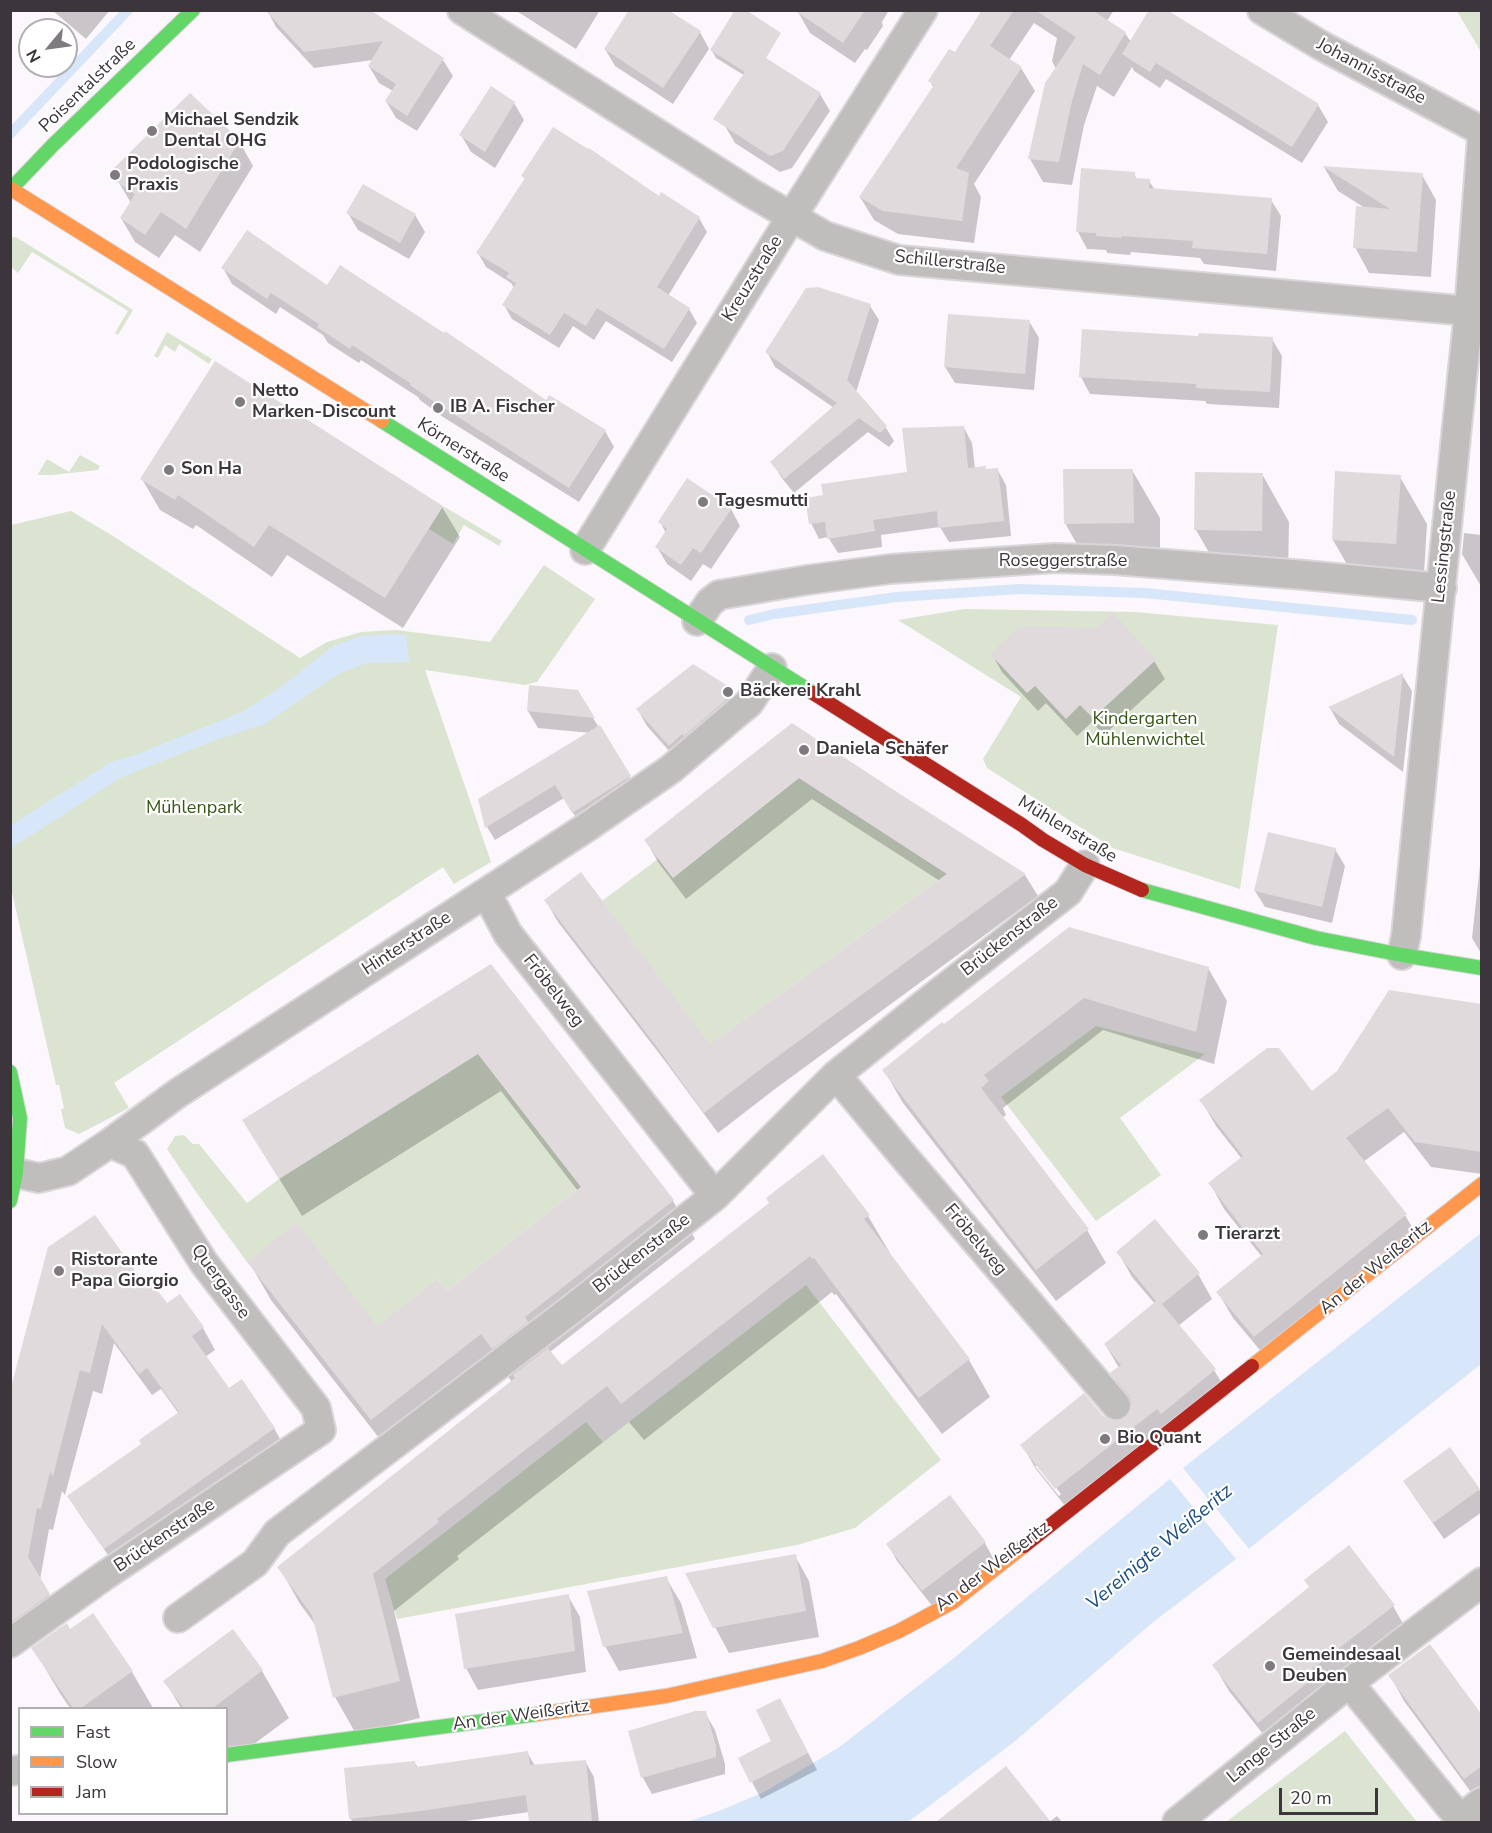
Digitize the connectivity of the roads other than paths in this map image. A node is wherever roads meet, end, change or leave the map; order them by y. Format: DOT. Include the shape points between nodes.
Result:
graph roads {
  1 [pos="193,10"];
  2 [pos="462,10"];
  3 [pos="923,10"];
  4 [pos="1262,10"];
  5 [pos="1482,131"];
  6 [pos="1482,138"];
  7 [pos="11,190"];
  8 [pos="792,216"];
  9 [pos="1469,311"];
  10 [pos="585,550"];
  11 [pos="1442,588"];
  12 [pos="697,621"];
  13 [pos="772,668"];
  14 [pos="1085,865"];
  15 [pos="487,894"];
  16 [pos="1402,955"];
  17 [pos="1482,968"];
  18 [pos="10,1072"];
  19 [pos="836,1075"];
  20 [pos="110,1143"];
  21 [pos="16,1173"];
  22 [pos="1482,1184"];
  23 [pos="715,1196"];
  24 [pos="10,1201"];
  25 [pos="1116,1405"];
  26 [pos="321,1430"];
  27 [pos="1482,1582"];
  28 [pos="178,1618"];
  29 [pos="10,1643"];
  30 [pos="1349,1683"];
  31 [pos="228,1755"];
  32 [pos="1482,1802"];
  33 [pos="1177,1822"];
  1 -- 7 [label="street, Poisentalstraße"];
  2 -- 8 [label="street, Schillerstraße"];
  3 -- 8 [label="street, Kreuzstraße"];
  4 -- 5 [label="street, Johannisstraße"];
  6 -- 9 [label="street, Lessingstraße"];
  7 -- 10 [label="street, Körnerstraße"];
  8 -- 9 [label="street, Schillerstraße" via="836,240 899,260"];
  8 -- 10 [label="street, Kreuzstraße"];
  9 -- 11 [label="street, Lessingstraße"];
  10 -- 12 [label="street, Körnerstraße"];
  11 -- 12 [label="street, Roseggerstraße" via="1305,574 1055,558 890,569 719,595"];
  11 -- 16 [label="street, Lessingstraße"];
  12 -- 13 [label="street, Körnerstraße"];
  13 -- 14 [label="street, Mühlenstraße"];
  13 -- 15 [label="street, Hinterstraße" via="748,702 671,769"];
  14 -- 16 [label="street, Mühlenstraße" via="1142,890 1316,938"];
  14 -- 19 [label="street, Brückenstraße" via="1068,892"];
  15 -- 20 [label="street, Hinterstraße" via="178,1093"];
  15 -- 23 [label="street, Fröbelweg" via="508,934"];
  16 -- 17 [label="street, Mühlenstraße"];
  18 -- 21 [label="street" via="20,1118"];
  19 -- 23 [label="street, Brückenstraße"];
  19 -- 25 [label="street, Fröbelweg"];
  20 -- 21 [label="street, Hinterstraße" via="68,1171 39,1178"];
  20 -- 26 [label="street, Quergasse" via="135,1154 204,1263 316,1408"];
  21 -- 24 [label="street"];
  22 -- 31 [label="street, An der Weißeritz" via="953,1602 898,1631 822,1660 666,1696"];
  23 -- 28 [label="street, Brückenstraße" via="277,1533 255,1563"];
  26 -- 29 [label="street, Brückenstraße"];
  27 -- 30 [label="street, Lange Straße"];
  30 -- 32 [label="street" via="1460,1818"];
  30 -- 33 [label="street, Lange Straße"];
}
